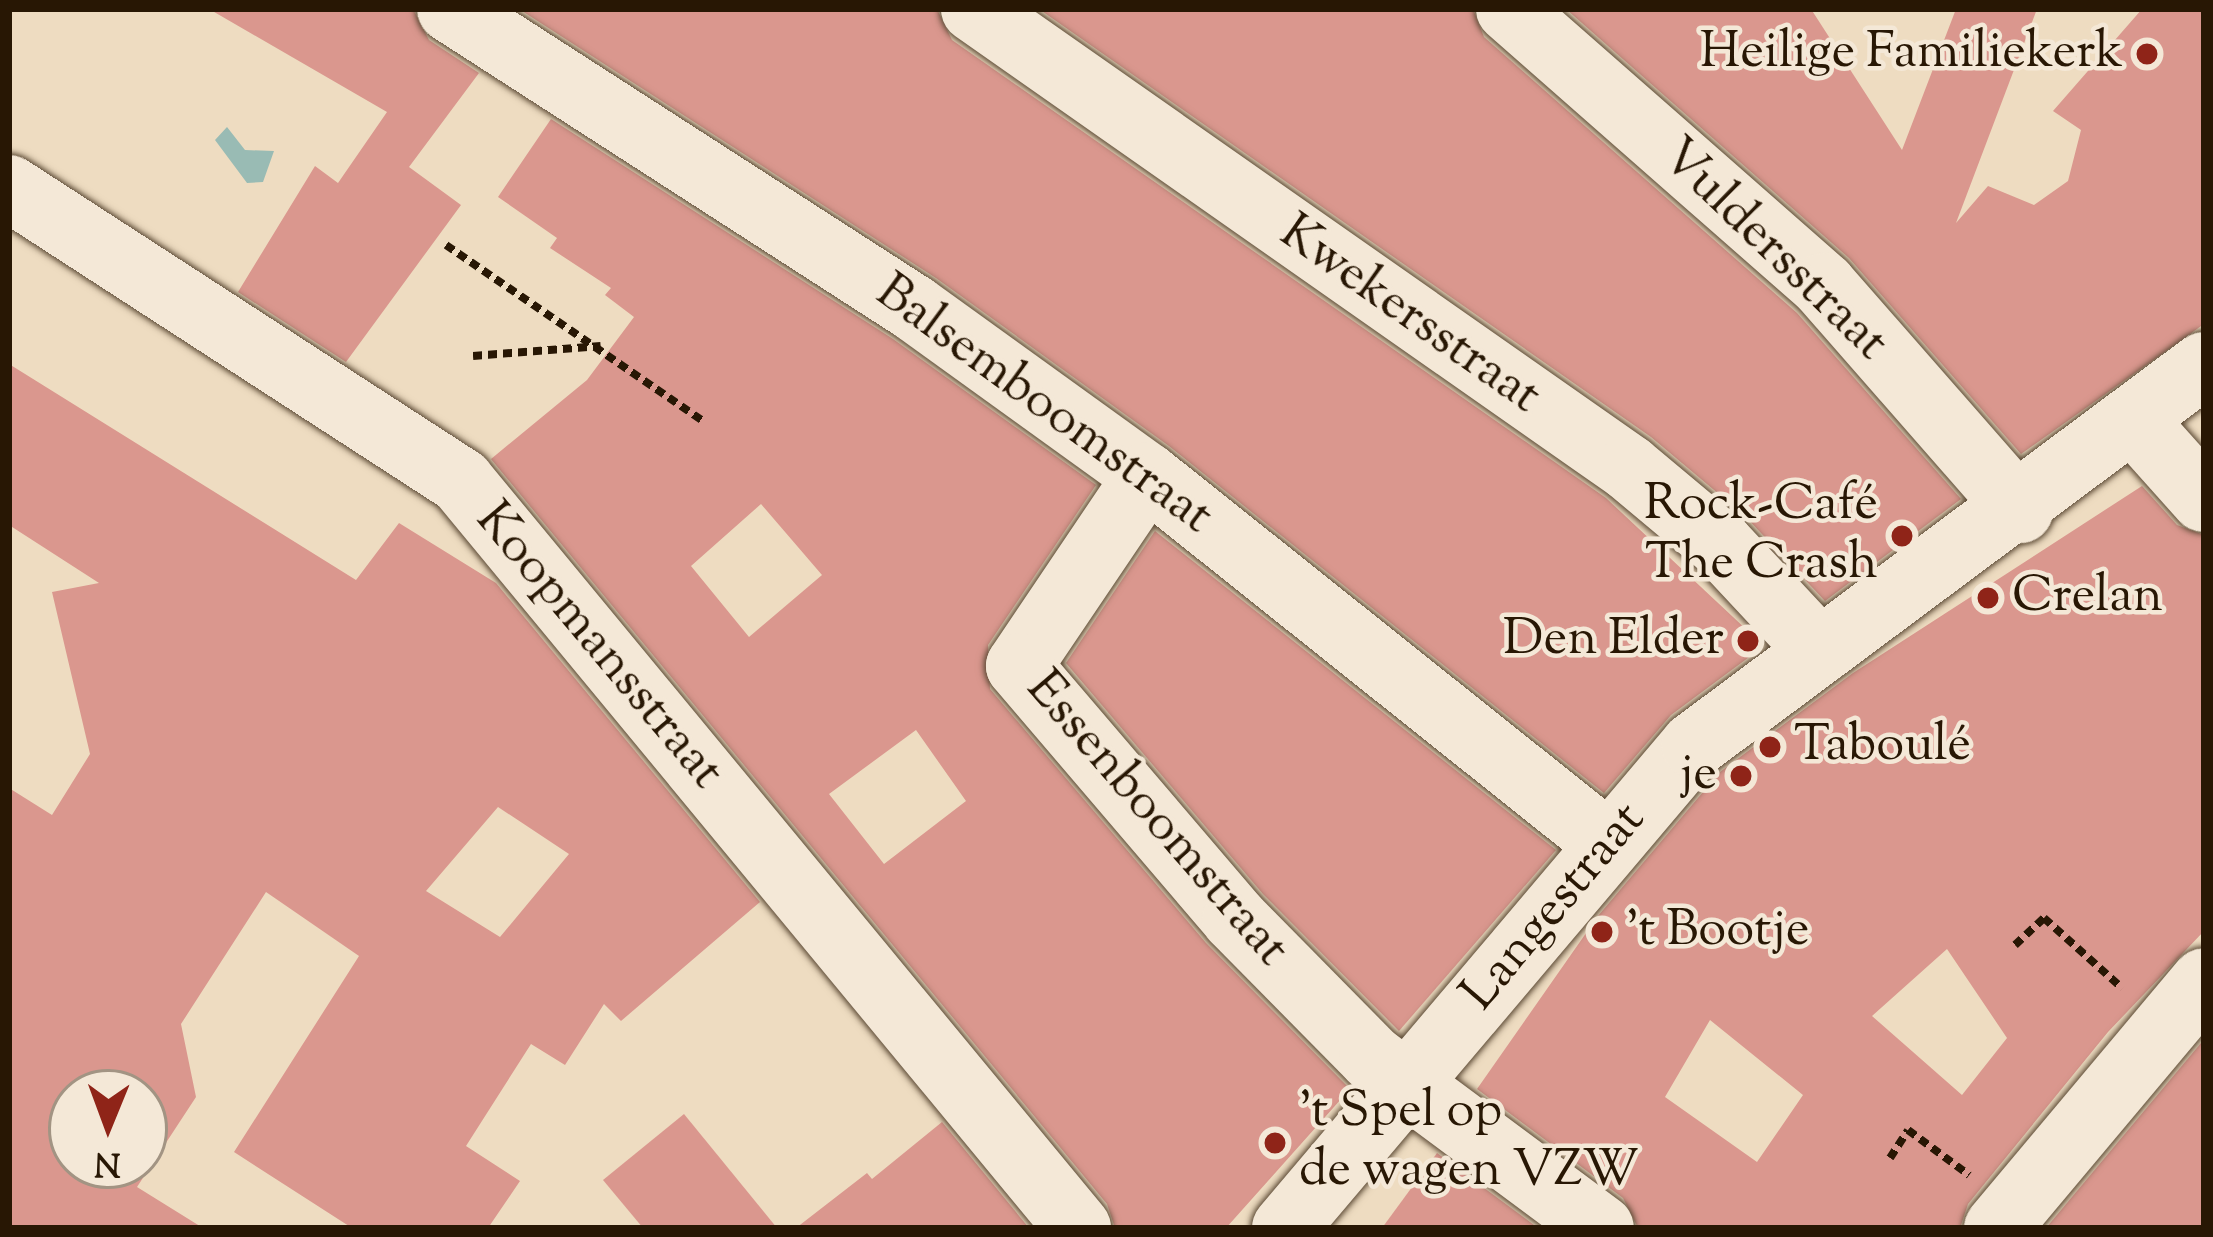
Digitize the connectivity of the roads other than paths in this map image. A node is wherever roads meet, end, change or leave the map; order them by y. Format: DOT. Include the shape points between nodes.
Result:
graph roads {
  1 [pos="450,9"];
  2 [pos="974,9"];
  3 [pos="1509,9"];
  4 [pos="9,188"];
  5 [pos="2204,365"];
  6 [pos="2136,423"];
  7 [pos="1147,476"];
  8 [pos="2204,499"];
  9 [pos="2020,509"];
  10 [pos="1820,651"];
  11 [pos="1607,843"];
  12 [pos="2188,1009"];
  13 [pos="1408,1082"];
  14 [pos="2006,1218"];
  15 [pos="1078,1228"];
  16 [pos="1285,1228"];
  17 [pos="1600,1228"];
  1 -- 7 [label="street, Balsemboomstraat" via="914,308"];
  2 -- 10 [label="street, Kwekersstraat" via="1629,468 1721,544"];
  3 -- 9 [label="street, Vuldersstraat" via="1824,286"];
  4 -- 15 [label="street, Koopmansstraat" via="461,481"];
  5 -- 6 [label="street, Langestraat"];
  6 -- 8 [label="street"];
  6 -- 9 [label="street, Langestraat"];
  7 -- 11 [label="street, Balsemboomstraat"];
  7 -- 13 [label="street, Essenboomstraat" via="1019,666 1235,919"];
  9 -- 10 [label="street, Langestraat"];
  10 -- 11 [label="street, Langestraat" via="1694,746"];
  11 -- 13 [label="street, Langestraat"];
  12 -- 14 [label="street"];
  13 -- 16 [label="street, Langestraat"];
  13 -- 17 [label="street"];
}
